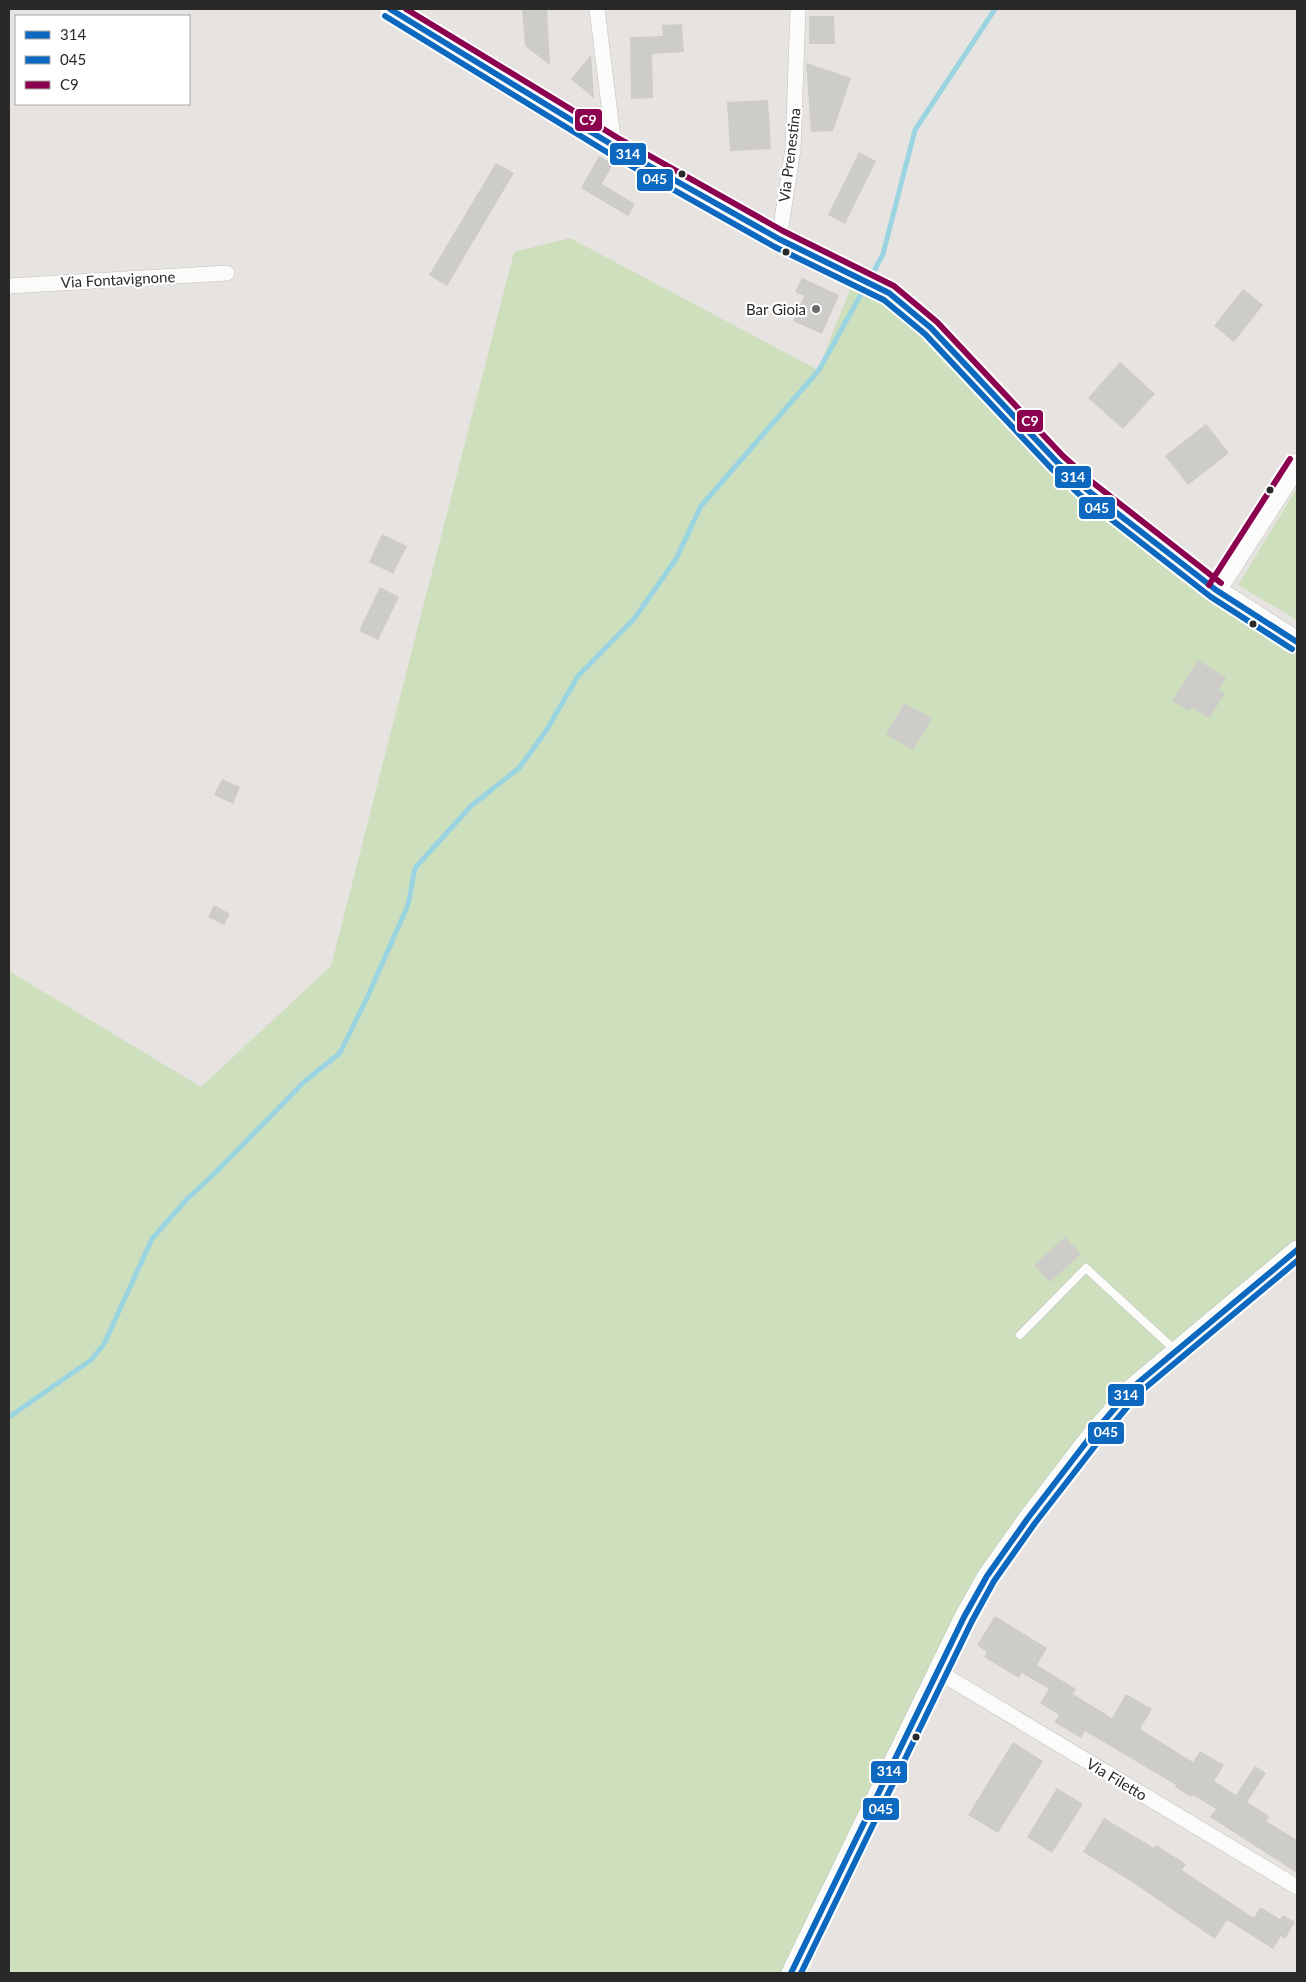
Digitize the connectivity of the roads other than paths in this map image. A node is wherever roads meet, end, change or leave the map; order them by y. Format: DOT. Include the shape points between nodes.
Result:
graph roads {
  1 [pos="390,9"];
  2 [pos="597,9"];
  3 [pos="798,9"];
  4 [pos="614,146"];
  5 [pos="779,239"];
  6 [pos="227,273"];
  7 [pos="9,286"];
  8 [pos="1297,464"];
  9 [pos="1216,590"];
  10 [pos="1297,642"];
  11 [pos="1297,1250"];
  12 [pos="1020,1335"];
  13 [pos="1176,1351"];
  14 [pos="937,1671"];
  15 [pos="1297,1887"];
  16 [pos="791,1973"];
  1 -- 4 [label="main road"];
  2 -- 4 [label="street"];
  3 -- 5 [label="street, Via Prenestina" via="793,149"];
  4 -- 5 [label="main road"];
  5 -- 9 [label="main road" via="889,293 930,328 1086,489"];
  6 -- 7 [label="street, Via Fontavignone"];
  8 -- 9 [label="main road"];
  9 -- 10 [label="main road"];
  11 -- 13 [label="street"];
  12 -- 13 [label="lane" via="1086,1268"];
  13 -- 14 [label="street" via="1133,1387 1062,1472 987,1576"];
  14 -- 15 [label="street, Via Filetto"];
  14 -- 16 [label="street"];
}
